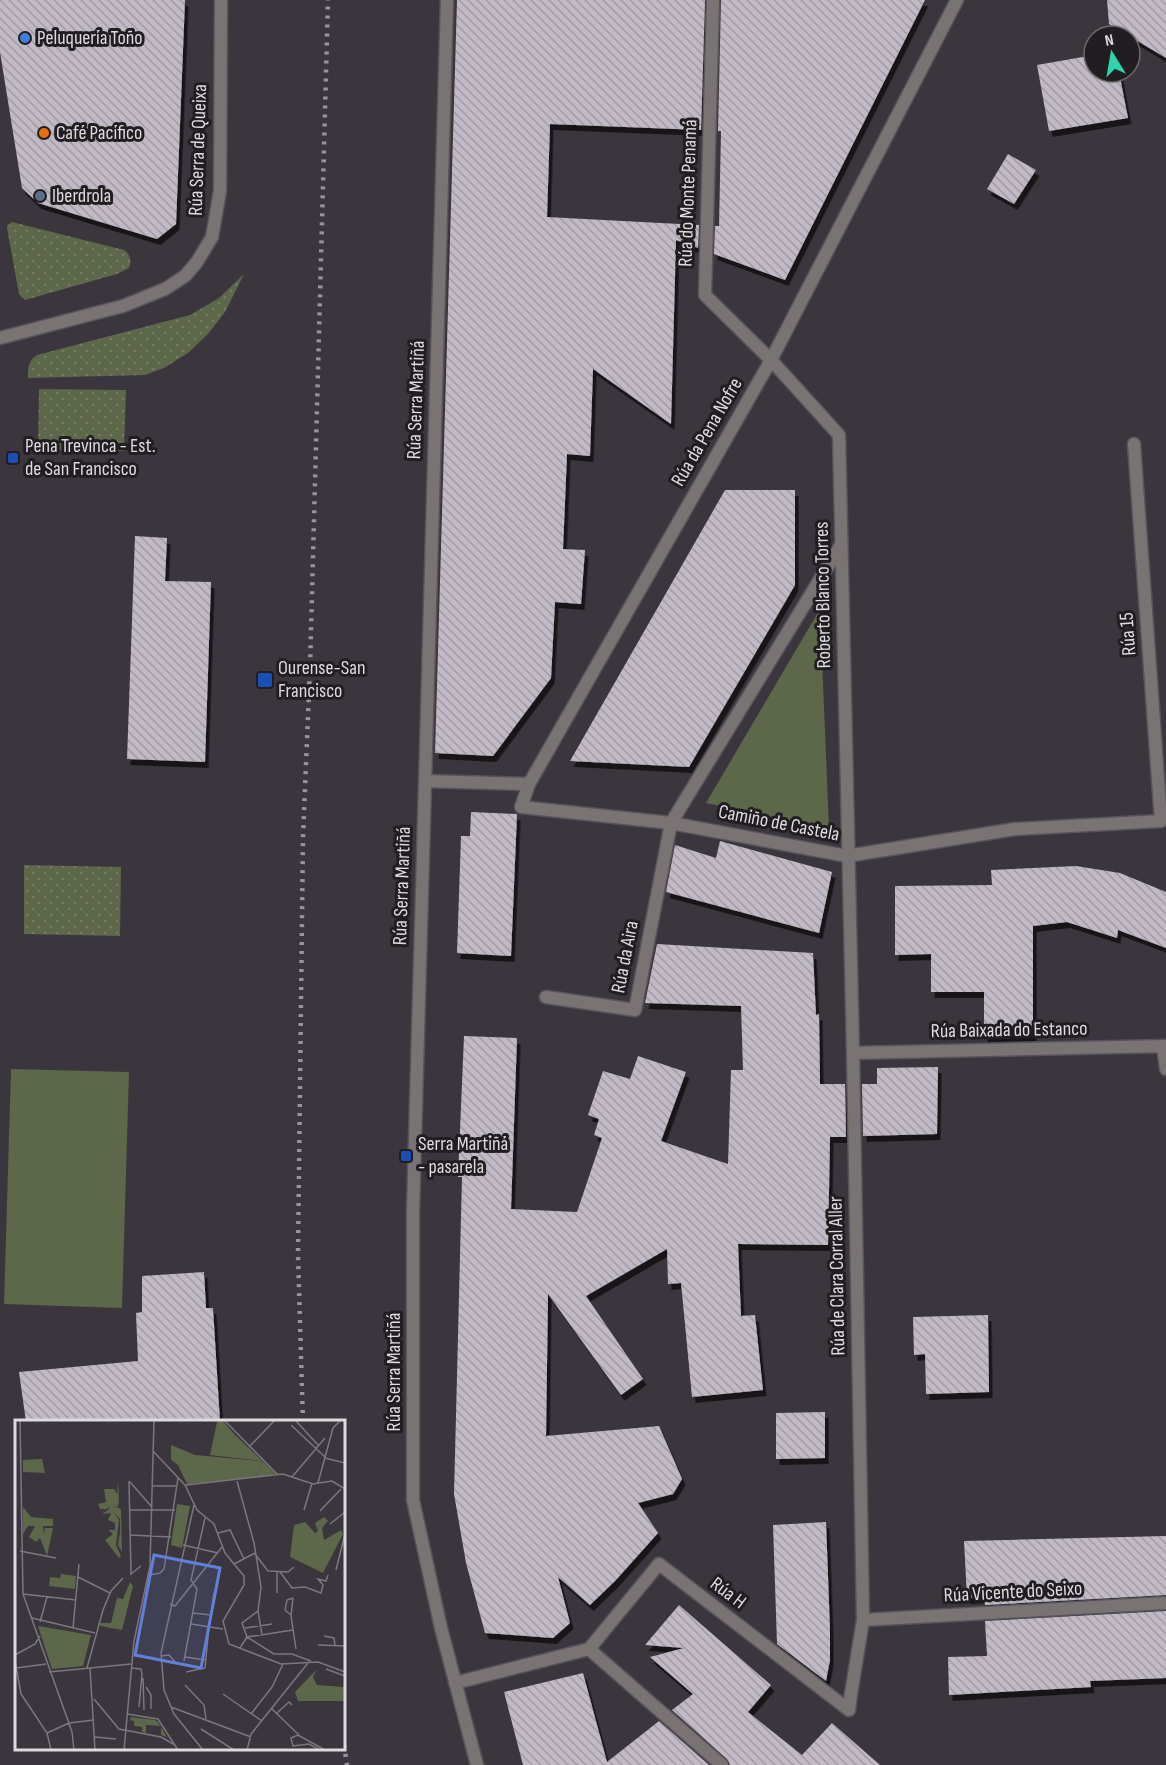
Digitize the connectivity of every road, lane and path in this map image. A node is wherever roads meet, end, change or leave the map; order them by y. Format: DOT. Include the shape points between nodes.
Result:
graph roads {
  1 [pos="221,0"];
  2 [pos="447,0"];
  3 [pos="713,0"];
  4 [pos="957,0"];
  5 [pos="0,338"];
  6 [pos="771,360"];
  7 [pos="1134,444"];
  8 [pos="842,545"];
  9 [pos="425,781"];
  10 [pos="529,784"];
  11 [pos="1161,821"];
  12 [pos="671,823"];
  13 [pos="847,856"];
  14 [pos="546,997"];
  15 [pos="1164,1046"];
  16 [pos="853,1053"];
  17 [pos="1166,1069"];
  18 [pos="1166,1603"];
  19 [pos="863,1620"];
  20 [pos="589,1649"];
  21 [pos="455,1683"];
  22 [pos="851,1694"];
  23 [pos="477,1765"];
  24 [pos="722,1765"];
  1 -- 5 [label="street, Rúa Serra de Queixa" via="220,191 212,237 197,262 165,289 123,306"];
  2 -- 9 [label="street, Rúa Serra Martiñá"];
  3 -- 6 [label="street, Rúa do Monte Penamá" via="705,295"];
  4 -- 6 [label="street, Rúa da Pena Nofre"];
  6 -- 8 [label="street, Roberto Blanco Torres" via="839,435"];
  6 -- 10 [label="street, Rúa da Pena Nofre"];
  7 -- 11 [label="street, Rúa 15"];
  8 -- 12 [label="street"];
  8 -- 13 [label="street, Roberto Blanco Torres"];
  9 -- 10 [label="street"];
  9 -- 21 [label="street, Rúa Serra Martiñá" via="413,1211 413,1500"];
  10 -- 12 [label="street, Camiño de Castela" via="521,807"];
  11 -- 13 [label="street, Camiño de Castela" via="1015,829"];
  12 -- 13 [label="street, Camiño de Castela"];
  12 -- 14 [label="street, Rúa da Aira" via="635,1010"];
  13 -- 16 [label="street, Rúa de Clara Corral Aller"];
  15 -- 16 [label="street, Rúa Baixada do Estanco"];
  15 -- 17 [label="street"];
  16 -- 19 [label="street, Rúa de Clara Corral Aller"];
  18 -- 19 [label="street, Rúa Vicente do Seixo"];
  19 -- 22 [label="street, Rúa de Clara Corral Aller"];
  20 -- 21 [label="street"];
  20 -- 22 [label="street, Rúa H" via="659,1564 849,1710"];
  20 -- 24 [label="street"];
  21 -- 23 [label="street, Rúa Serra Martiñá"];
}
